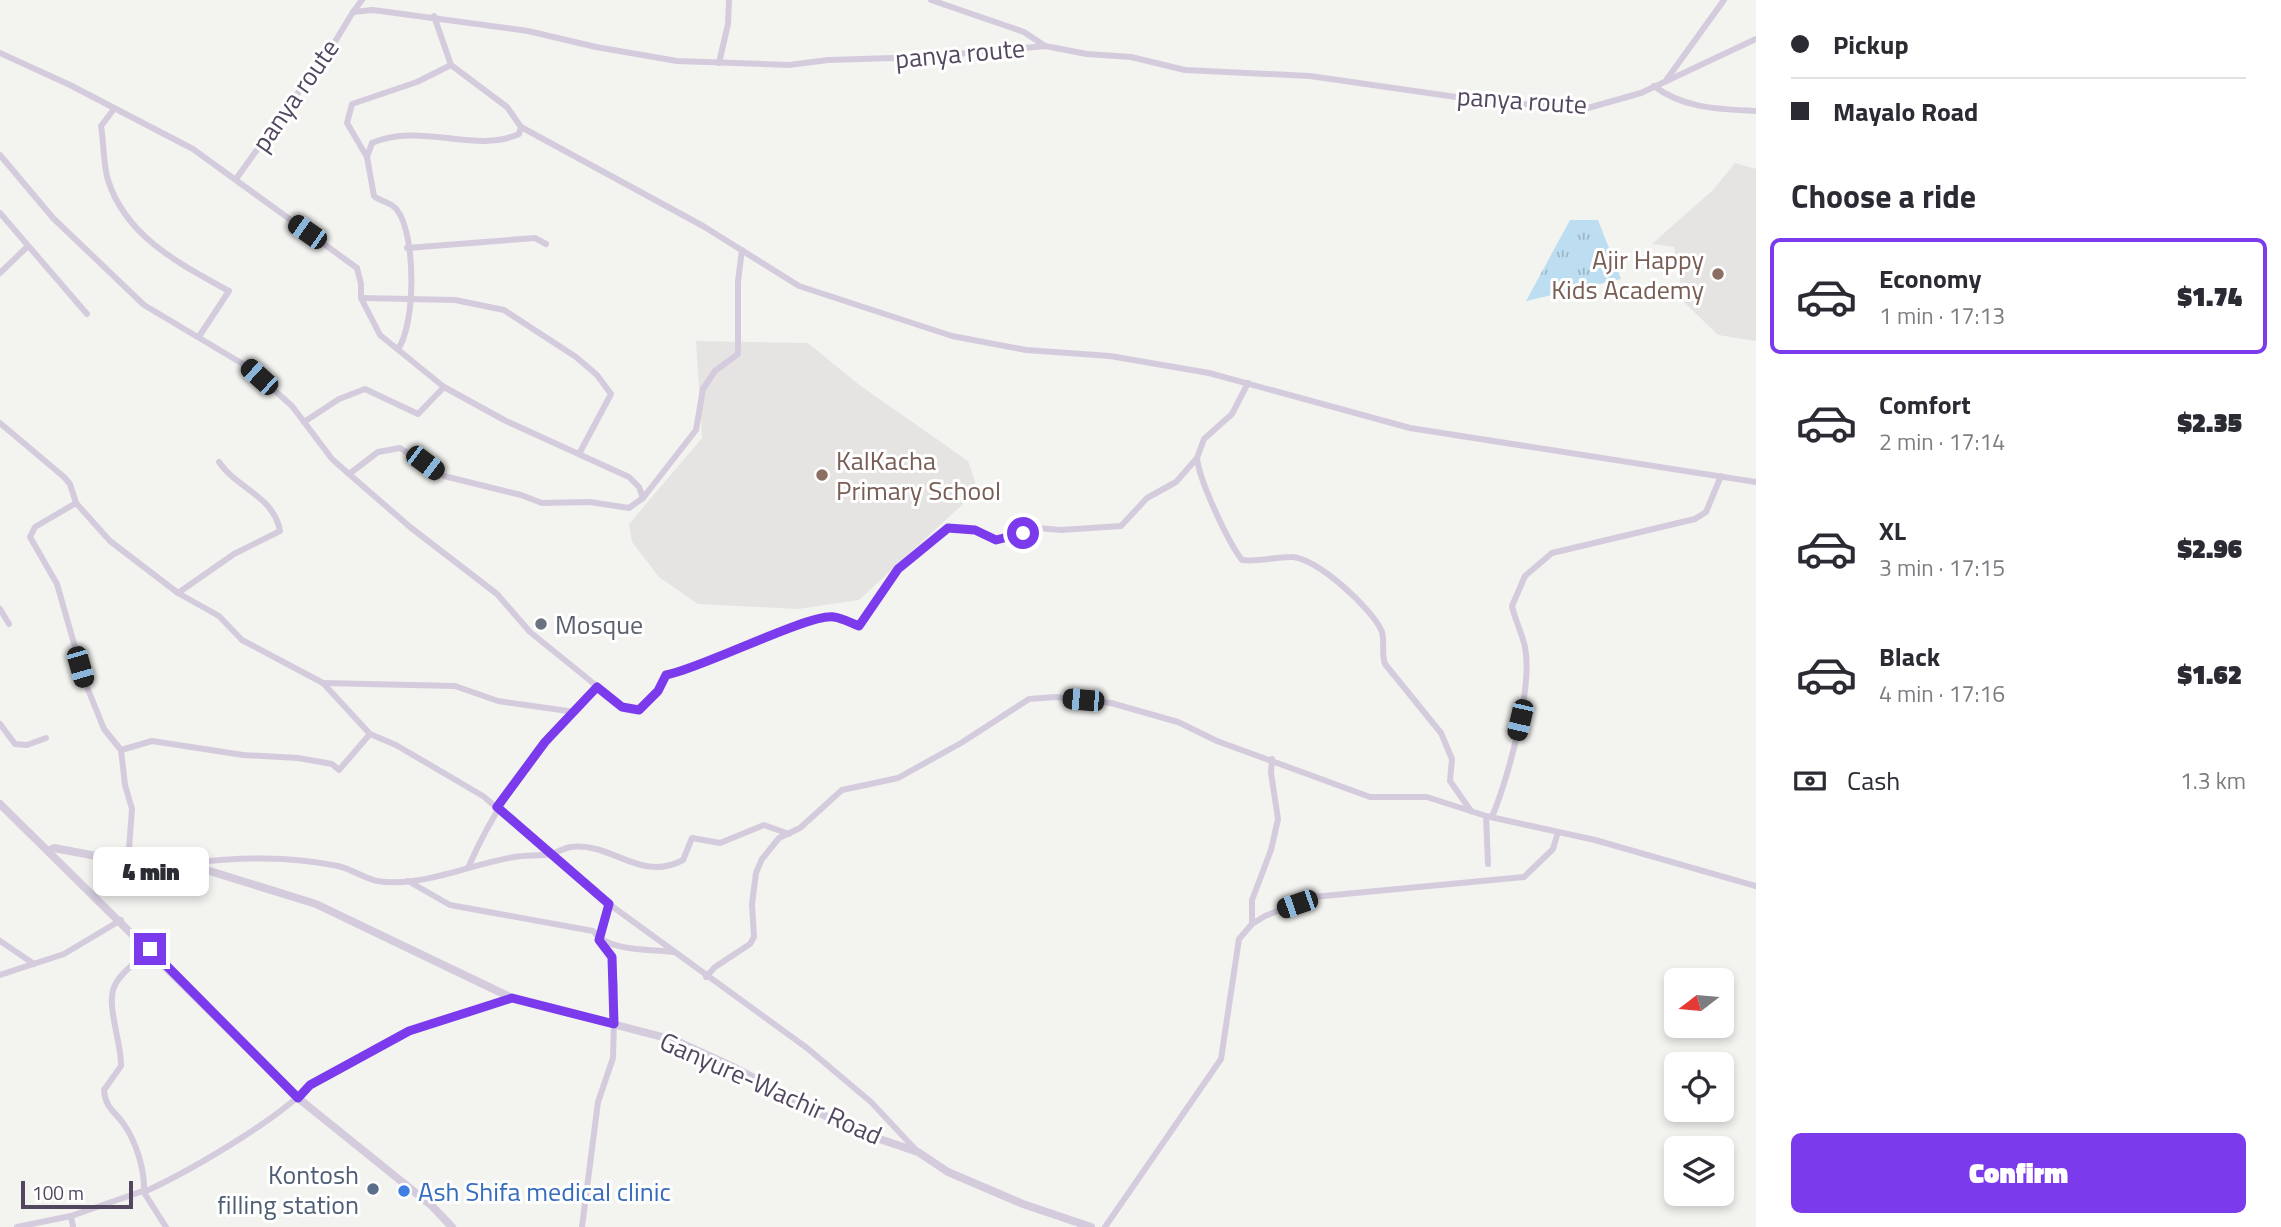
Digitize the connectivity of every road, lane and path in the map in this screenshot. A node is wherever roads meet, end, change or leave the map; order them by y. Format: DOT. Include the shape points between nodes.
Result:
graph roads {
  1 [pos="362,0"];
  2 [pos="729,0"];
  3 [pos="931,0"];
  4 [pos="1724,0"];
  5 [pos="353,12"];
  6 [pos="434,16"];
  7 [pos="1756,39"];
  8 [pos="1045,46"];
  9 [pos="0,53"];
  10 [pos="719,63"];
  11 [pos="451,65"];
  12 [pos="1665,80"];
  13 [pos="1654,86"];
  14 [pos="114,109"];
  15 [pos="1756,111"];
  16 [pos="520,127"];
  17 [pos="0,155"];
  18 [pos="368,157"];
  19 [pos="236,178"];
  20 [pos="0,213"];
  21 [pos="546,244"];
  22 [pos="27,247"];
  23 [pos="407,248"];
  24 [pos="742,250"];
  25 [pos="0,272"];
  26 [pos="360,298"];
  27 [pos="412,301"];
  28 [pos="87,314"];
  29 [pos="200,335"];
  30 [pos="398,349"];
  31 [pos="1248,383"];
  32 [pos="444,387"];
  33 [pos="304,422"];
  34 [pos="0,423"];
  35 [pos="579,454"];
  36 [pos="1197,458"];
  37 [pos="219,462"];
  38 [pos="349,474"];
  39 [pos="1721,476"];
  40 [pos="1756,482"];
  41 [pos="643,498"];
  42 [pos="76,503"];
  43 [pos="178,593"];
  44 [pos="0,609"];
  45 [pos="9,624"];
  46 [pos="323,682"];
  47 [pos="597,687"];
  48 [pos="575,712"];
  49 [pos="0,724"];
  50 [pos="369,734"];
  51 [pos="46,738"];
  52 [pos="121,750"];
  53 [pos="1272,759"];
  54 [pos="0,804"];
  55 [pos="497,807"];
  56 [pos="1471,811"];
  57 [pos="1489,817"];
  58 [pos="1558,832"];
  59 [pos="789,834"];
  60 [pos="48,851"];
  61 [pos="550,854"];
  62 [pos="128,862"];
  63 [pos="187,864"];
  64 [pos="1488,864"];
  65 [pos="468,868"];
  66 [pos="407,880"];
  67 [pos="1756,886"];
  68 [pos="609,904"];
  69 [pos="121,920"];
  70 [pos="1252,924"];
  71 [pos="599,940"];
  72 [pos="0,941"];
  73 [pos="150,949"];
  74 [pos="674,952"];
  75 [pos="34,964"];
  76 [pos="0,975"];
  77 [pos="706,977"];
  78 [pos="512,998"];
  79 [pos="614,1024"];
  80 [pos="298,1098"];
  81 [pos="918,1152"];
  82 [pos="144,1192"];
  83 [pos="71,1216"];
  84 [pos="16,1227"];
  85 [pos="73,1227"];
  86 [pos="166,1227"];
  87 [pos="452,1227"];
  88 [pos="582,1227"];
  89 [pos="1091,1227"];
  90 [pos="1105,1227"];
  1 -- 5 [label="street"];
  2 -- 10 [label="street"];
  3 -- 8 [label="street" via="1024,32"];
  4 -- 12 [label="street"];
  5 -- 6 [label="street, panya route"];
  5 -- 19 [label="street, panya route"];
  6 -- 10 [label="street, panya route" via="648,57"];
  6 -- 11 [label="street"];
  7 -- 12 [label="street, panya route"];
  8 -- 10 [label="street, panya route" via="789,65"];
  8 -- 13 [label="street, panya route" via="1131,57 1185,70 1310,76 1544,106 1588,108"];
  9 -- 14 [label="street"];
  11 -- 16 [label="street" via="507,107"];
  11 -- 18 [label="street" via="352,104 347,123"];
  12 -- 13 [label="street, panya route"];
  13 -- 15 [label="street" via="1698,107"];
  14 -- 19 [label="street" via="193,149"];
  14 -- 29 [label="street" via="101,126 107,178 121,206 154,247 229,291"];
  16 -- 18 [label="street" via="519,134 492,141 394,136 372,143"];
  16 -- 24 [label="street"];
  17 -- 29 [label="street" via="53,218 144,304"];
  18 -- 23 [label="street" via="372,192 399,212"];
  19 -- 26 [label="street" via="357,268"];
  20 -- 22 [label="street"];
  21 -- 23 [label="street" via="535,238"];
  22 -- 25 [label="street"];
  22 -- 28 [label="street"];
  23 -- 27 [label="street"];
  24 -- 31 [label="street" via="799,286 952,336 1026,350 1110,356"];
  24 -- 41 [label="street" via="738,354 715,371 703,389 696,430"];
  26 -- 27 [label="street"];
  26 -- 30 [label="street" via="380,335"];
  27 -- 30 [label="street" via="407,335"];
  27 -- 35 [label="street" via="455,300 504,310 597,375 608,388 610,400"];
  29 -- 33 [label="street" via="248,367"];
  30 -- 32 [label="street"];
  31 -- 36 [label="street" via="1232,414 1204,439"];
  31 -- 39 [label="street" via="1410,428"];
  32 -- 33 [label="street" via="418,414 365,389 339,399"];
  32 -- 35 [label="street"];
  33 -- 38 [label="street"];
  34 -- 42 [label="street" via="64,477"];
  35 -- 41 [label="street" via="629,477"];
  36 -- 47 [label="street" via="1176,482 1147,498 1121,526 1037,528 996,540 975,530 948,528 898,569 859,626 832,616 666,675 639,710 622,707"];
  36 -- 56 [label="street" via="1199,475 1242,560 1293,556 1304,560 1333,578 1376,622 1383,635 1385,664 1441,733 1452,760 1450,781"];
  37 -- 43 [label="street" via="235,481 261,497 279,531 234,554"];
  38 -- 41 [label="street" via="378,452 400,448 444,477 542,503 590,502 624,510"];
  38 -- 47 [label="street" via="497,594 530,632"];
  39 -- 40 [label="street"];
  39 -- 57 [label="street" via="1706,512 1695,519 1552,553 1525,576 1512,606 1525,649 1525,694 1514,746"];
  42 -- 43 [label="street" via="110,541"];
  42 -- 52 [label="street" via="35,527 30,537 57,584 85,682 104,729"];
  43 -- 46 [label="street" via="219,616 242,640"];
  44 -- 45 [label="street"];
  46 -- 48 [label="street" via="455,686 498,701"];
  46 -- 50 [label="street"];
  47 -- 48 [label="street"];
  48 -- 55 [label="street" via="545,742"];
  49 -- 51 [label="street" via="15,744"];
  50 -- 52 [label="street" via="339,770 332,764 298,758 152,741"];
  50 -- 55 [label="street" via="396,745"];
  52 -- 62 [label="street" via="132,809"];
  53 -- 56 [label="street" via="1370,797 1427,797"];
  53 -- 59 [label="street" via="1178,722 1111,703 1029,699 898,778 842,790"];
  53 -- 70 [label="street" via="1278,819 1252,900"];
  54 -- 60 [label="street"];
  55 -- 61 [label="street"];
  55 -- 65 [label="street"];
  56 -- 57 [label="street"];
  57 -- 58 [label="street"];
  57 -- 64 [label="street"];
  58 -- 67 [label="street"];
  58 -- 70 [label="street" via="1552,849 1524,877 1314,897"];
  59 -- 61 [label="street" via="764,825 720,843 692,838 683,860 667,868 646,868 573,847"];
  59 -- 77 [label="street" via="779,838 761,859 756,873 750,944"];
  60 -- 62 [label="street, Ganyure-Wachir Road" via="54,848"];
  60 -- 69 [label="street"];
  61 -- 65 [label="street"];
  61 -- 68 [label="street"];
  62 -- 63 [label="street, Ganyure-Wachir Road"];
  63 -- 66 [label="street" via="244,857 304,859 356,870 376,881"];
  63 -- 78 [label="street, Ganyure-Wachir Road" via="316,904"];
  65 -- 66 [label="street"];
  66 -- 71 [label="street" via="450,905 593,931"];
  68 -- 71 [label="street"];
  68 -- 74 [label="street"];
  69 -- 73 [label="street"];
  69 -- 75 [label="street" via="64,954"];
  70 -- 90 [label="street" via="1240,939 1221,1059"];
  71 -- 74 [label="street"];
  71 -- 79 [label="street" via="612,957"];
  72 -- 75 [label="street"];
  73 -- 80 [label="street"];
  73 -- 82 [label="street" via="114,989 121,1066 104,1090 108,1109 134,1143 145,1176"];
  74 -- 77 [label="street"];
  75 -- 76 [label="street"];
  77 -- 81 [label="street" via="807,1048 871,1102"];
  78 -- 79 [label="street, Ganyure-Wachir Road"];
  78 -- 80 [label="street" via="409,1031 310,1085"];
  79 -- 81 [label="street, Ganyure-Wachir Road" via="674,1040 850,1129"];
  79 -- 88 [label="street" via="613,1058 598,1102"];
  80 -- 82 [label="street"];
  80 -- 87 [label="street"];
  81 -- 89 [label="street, Ganyure-Wachir Road" via="961,1178"];
  82 -- 83 [label="street"];
  82 -- 86 [label="street"];
  83 -- 84 [label="street"];
  83 -- 85 [label="street"];
}
